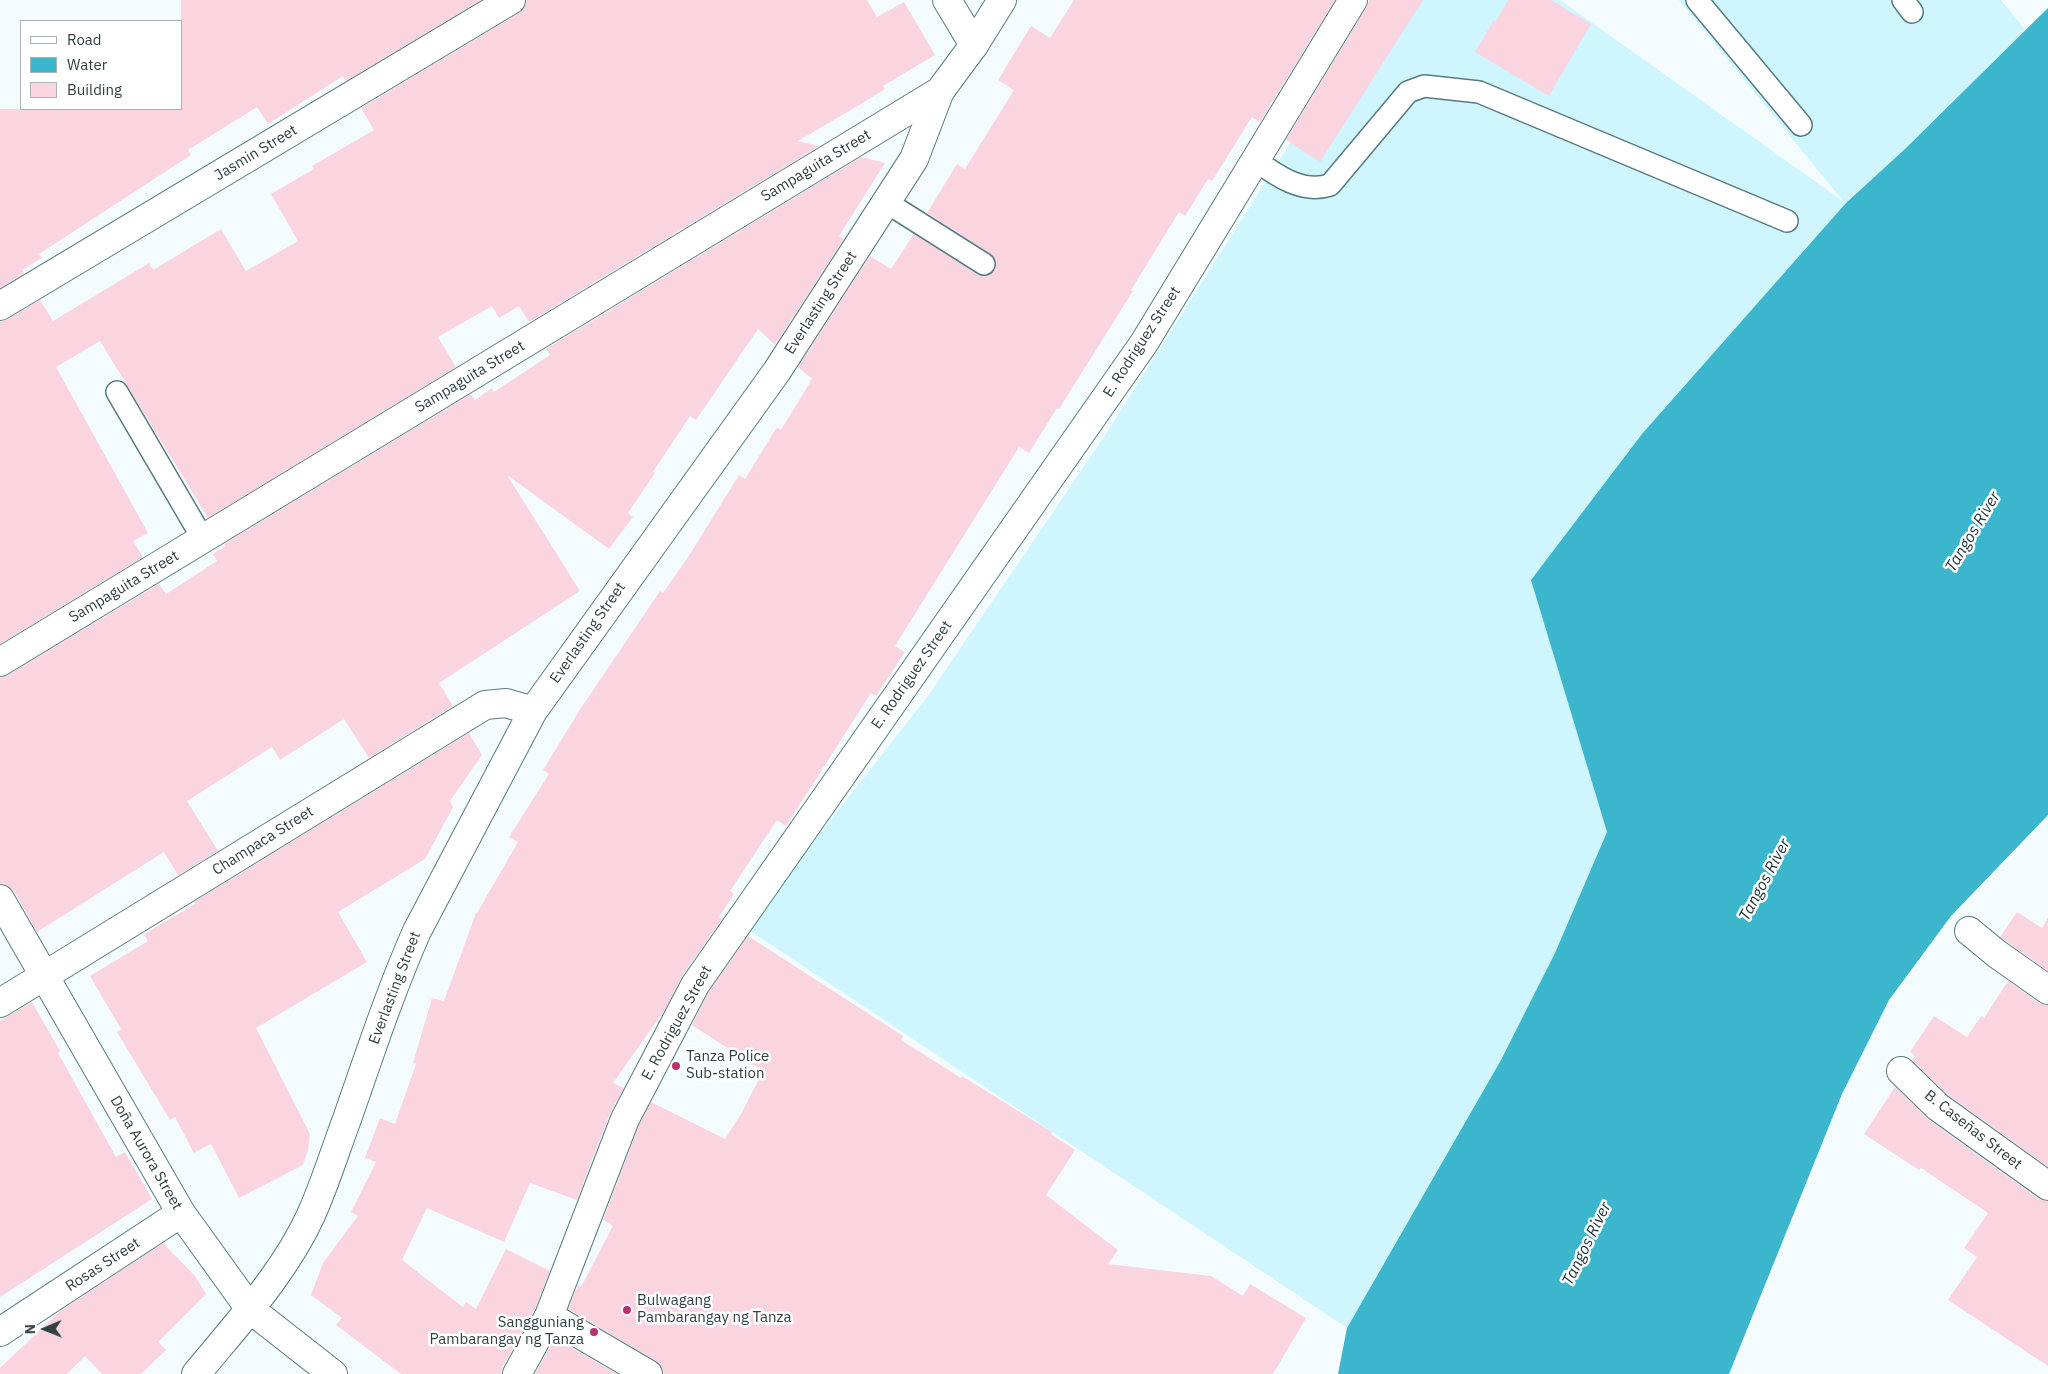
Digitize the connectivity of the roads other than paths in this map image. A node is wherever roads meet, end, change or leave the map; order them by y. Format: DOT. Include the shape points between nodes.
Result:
graph roads {
  1 [pos="511,0"];
  2 [pos="947,0"];
  3 [pos="1002,0"];
  4 [pos="1353,0"];
  5 [pos="1697,0"];
  6 [pos="974,45"];
  7 [pos="940,91"];
  8 [pos="1801,125"];
  9 [pos="1255,160"];
  10 [pos="886,202"];
  11 [pos="1787,221"];
  12 [pos="984,264"];
  13 [pos="0,306"];
  14 [pos="117,392"];
  15 [pos="203,539"];
  16 [pos="0,662"];
  17 [pos="533,711"];
  18 [pos="0,899"];
  19 [pos="1969,931"];
  20 [pos="45,975"];
  21 [pos="2048,990"];
  22 [pos="0,1003"];
  23 [pos="1901,1071"];
  24 [pos="2048,1186"];
  25 [pos="181,1214"];
  26 [pos="250,1309"];
  27 [pos="549,1316"];
  28 [pos="0,1332"];
  29 [pos="196,1374"];
  30 [pos="333,1374"];
  31 [pos="517,1374"];
  32 [pos="648,1374"];
  1 -- 13 [label="street, Jasmin Street"];
  2 -- 6 [label="street"];
  3 -- 6 [label="street, Everlasting Street"];
  4 -- 9 [label="street, E. Rodriguez Street"];
  5 -- 8 [label="lane"];
  6 -- 7 [label="street, Everlasting Street"];
  7 -- 10 [label="street, Everlasting Street" via="914,159"];
  7 -- 15 [label="street, Sampaguita Street"];
  9 -- 11 [label="lane" via="1300,186 1317,189 1330,185 1408,92 1424,86 1443,87 1479,92"];
  9 -- 27 [label="street, E. Rodriguez Street" via="1144,343 695,985 625,1119"];
  10 -- 12 [label="lane"];
  10 -- 17 [label="street, Everlasting Street" via="777,371"];
  14 -- 15 [label="lane"];
  15 -- 16 [label="street, Sampaguita Street"];
  17 -- 20 [label="street, Champaca Street" via="506,703 485,705"];
  17 -- 26 [label="street, Everlasting Street" via="417,931 310,1216 284,1261"];
  18 -- 20 [label="street, Doña Aurora Street"];
  19 -- 21 [label="street"];
  20 -- 22 [label="street, Champaca Street"];
  20 -- 25 [label="street, Doña Aurora Street"];
  23 -- 24 [label="street, B. Caseñas Street" via="1938,1107"];
  25 -- 26 [label="street, Doña Aurora Street"];
  25 -- 28 [label="street, Rosas Street"];
  26 -- 29 [label="street, Everlasting Street"];
  26 -- 30 [label="street, Doña Aurora Street"];
  27 -- 31 [label="street, E. Rodriguez Street"];
  27 -- 32 [label="street"];
}
